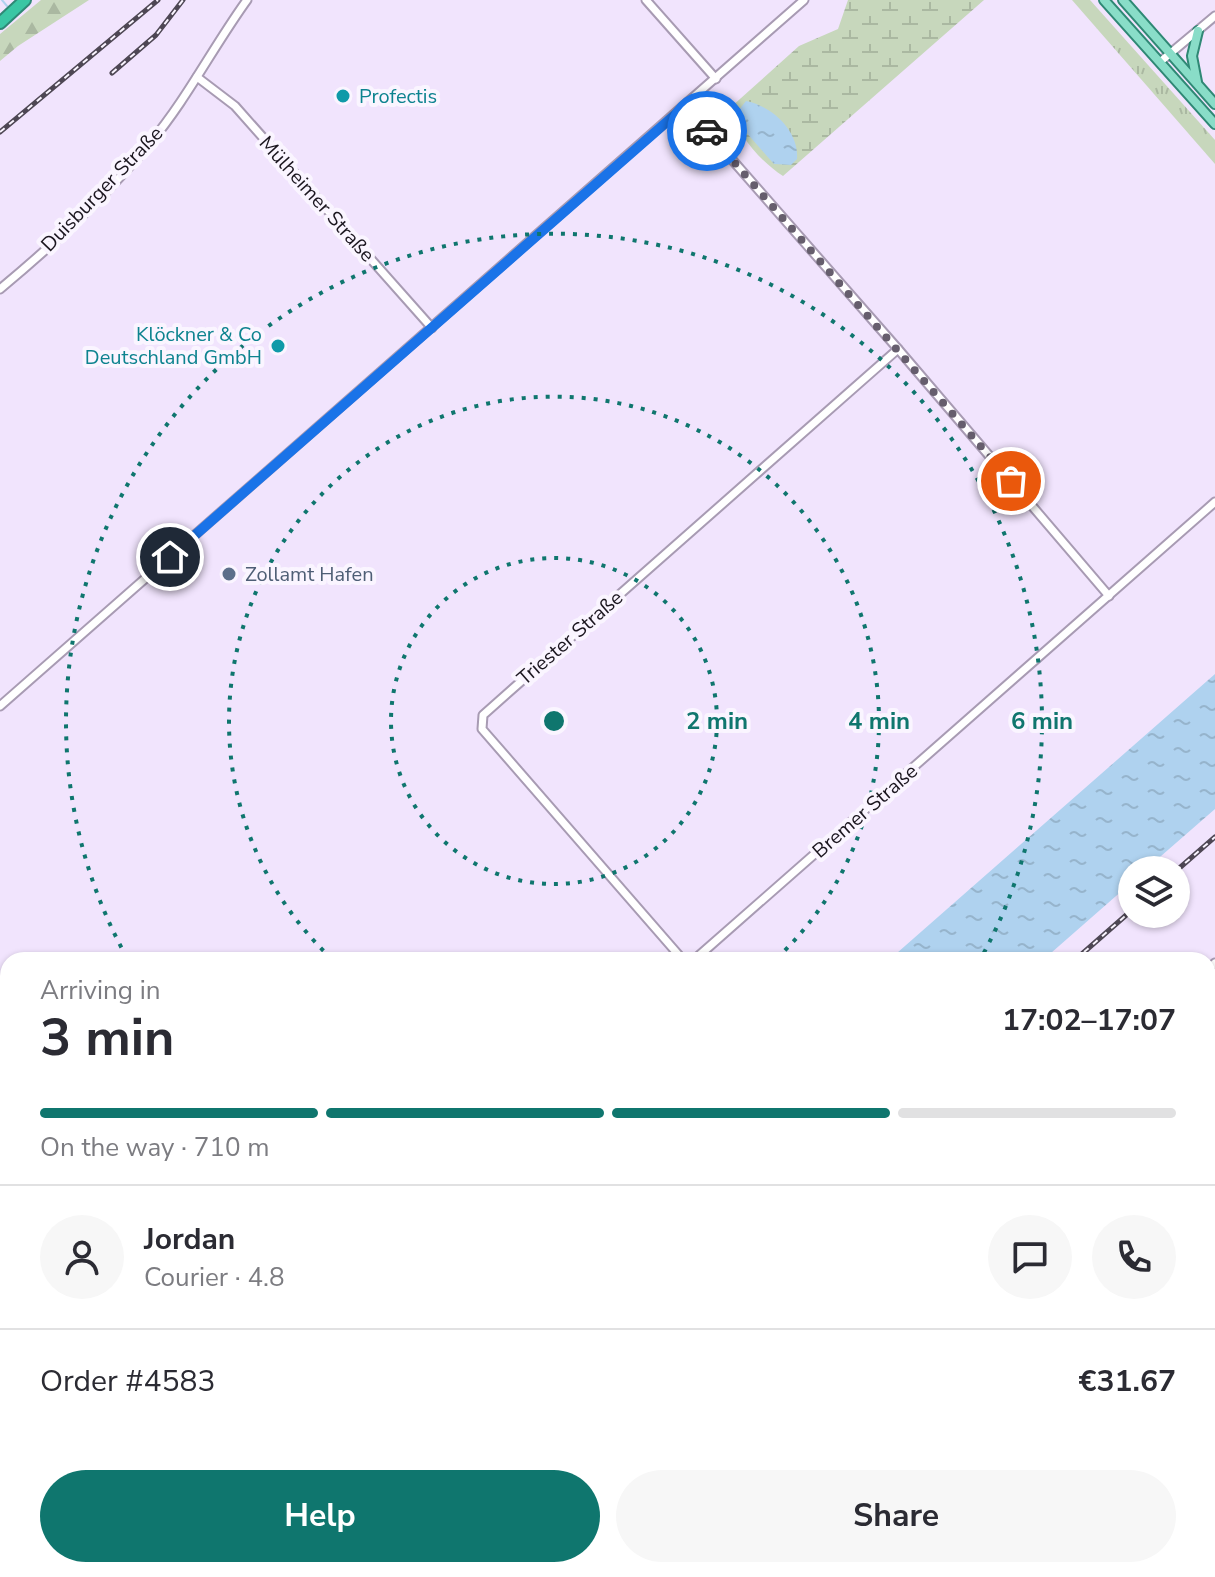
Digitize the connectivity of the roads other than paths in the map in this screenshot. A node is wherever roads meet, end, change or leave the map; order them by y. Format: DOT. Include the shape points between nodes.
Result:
graph roads {
  1 [pos="25,0"];
  2 [pos="34,0"];
  3 [pos="247,0"];
  4 [pos="646,0"];
  5 [pos="804,0"];
  6 [pos="1104,0"];
  7 [pos="1123,0"];
  8 [pos="14,12"];
  9 [pos="1215,16"];
  10 [pos="0,23"];
  11 [pos="1198,31"];
  12 [pos="1171,54"];
  13 [pos="1160,62"];
  14 [pos="197,77"];
  15 [pos="716,79"];
  16 [pos="1197,83"];
  17 [pos="1215,104"];
  18 [pos="685,106"];
  19 [pos="1215,124"];
  20 [pos="0,289"];
  21 [pos="432,328"];
  22 [pos="898,349"];
  23 [pos="1215,502"];
  24 [pos="1109,596"];
  25 [pos="0,706"];
  26 [pos="676,952"];
  27 [pos="703,952"];
  1 -- 8 [label="highway"];
  2 -- 8 [label="highway"];
  3 -- 14 [label="street, Duisburger Straße"];
  4 -- 15 [label="street"];
  5 -- 15 [label="street"];
  6 -- 13 [label="main road"];
  7 -- 12 [label="main road"];
  8 -- 10 [label="highway"];
  9 -- 11 [label="street"];
  11 -- 12 [label="street"];
  11 -- 16 [label="main road" via="1192,56"];
  12 -- 13 [label="street"];
  12 -- 16 [label="main road"];
  13 -- 19 [label="main road"];
  14 -- 20 [label="street, Duisburger Straße" via="151,143"];
  14 -- 21 [label="street, Mülheimer Straße" via="235,106"];
  15 -- 18 [label="street"];
  16 -- 17 [label="main road"];
  18 -- 21 [label="street"];
  18 -- 22 [label="street"];
  21 -- 25 [label="street"];
  22 -- 24 [label="street"];
  22 -- 26 [label="street, Triester Straße" via="483,715 482,729"];
  23 -- 24 [label="street, Bremer Straße"];
  24 -- 27 [label="street, Bremer Straße"];
}
